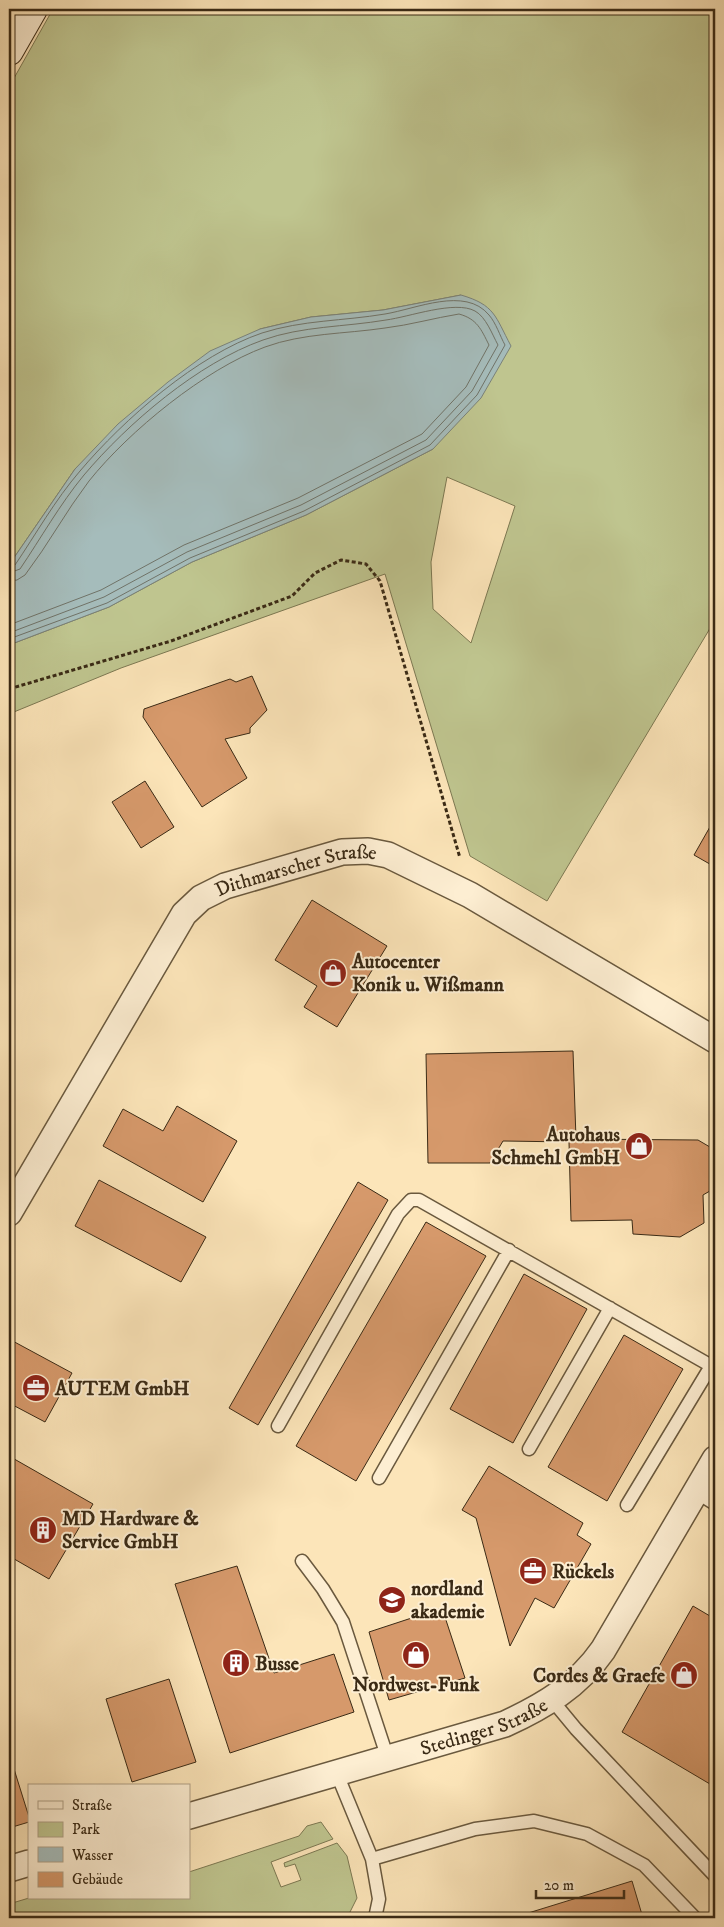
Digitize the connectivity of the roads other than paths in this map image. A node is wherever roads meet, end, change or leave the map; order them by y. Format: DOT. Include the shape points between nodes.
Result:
graph roads {
  1 [pos="33,9"];
  2 [pos="9,51"];
  3 [pos="715,1040"];
  4 [pos="9,1212"];
  5 [pos="509,1250"];
  6 [pos="610,1308"];
  7 [pos="713,1367"];
  8 [pos="278,1426"];
  9 [pos="530,1449"];
  10 [pos="715,1459"];
  11 [pos="379,1478"];
  12 [pos="706,1498"];
  13 [pos="627,1505"];
  14 [pos="302,1561"];
  15 [pos="552,1700"];
  16 [pos="388,1759"];
  17 [pos="337,1774"];
  18 [pos="190,1816"];
  19 [pos="372,1859"];
  20 [pos="28,1863"];
  21 [pos="9,1869"];
  22 [pos="715,1876"];
  23 [pos="375,1918"];
  24 [pos="696,1918"];
  1 -- 2 [label="main road"];
  3 -- 4 [label="street, Dithmarscher Straße" via="470,895 388,855 368,851 342,852 225,886 201,898 184,914"];
  5 -- 6 [label="lane"];
  5 -- 8 [label="lane" via="419,1200 410,1200 398,1214"];
  5 -- 11 [label="lane"];
  6 -- 7 [label="lane"];
  6 -- 9 [label="lane"];
  7 -- 13 [label="lane"];
  10 -- 12 [label="street, Stedinger Straße"];
  12 -- 15 [label="street, Stedinger Straße" via="595,1662"];
  14 -- 16 [label="lane" via="343,1622"];
  15 -- 16 [label="street, Stedinger Straße" via="505,1724"];
  15 -- 22 [label="lane"];
  16 -- 17 [label="street, Stedinger Straße"];
  17 -- 18 [label="street, Stedinger Straße"];
  17 -- 19 [label="lane"];
  19 -- 23 [label="lane" via="379,1899"];
  19 -- 24 [label="lane" via="476,1829 534,1821 587,1834 644,1865"];
  20 -- 21 [label="street"];
}
